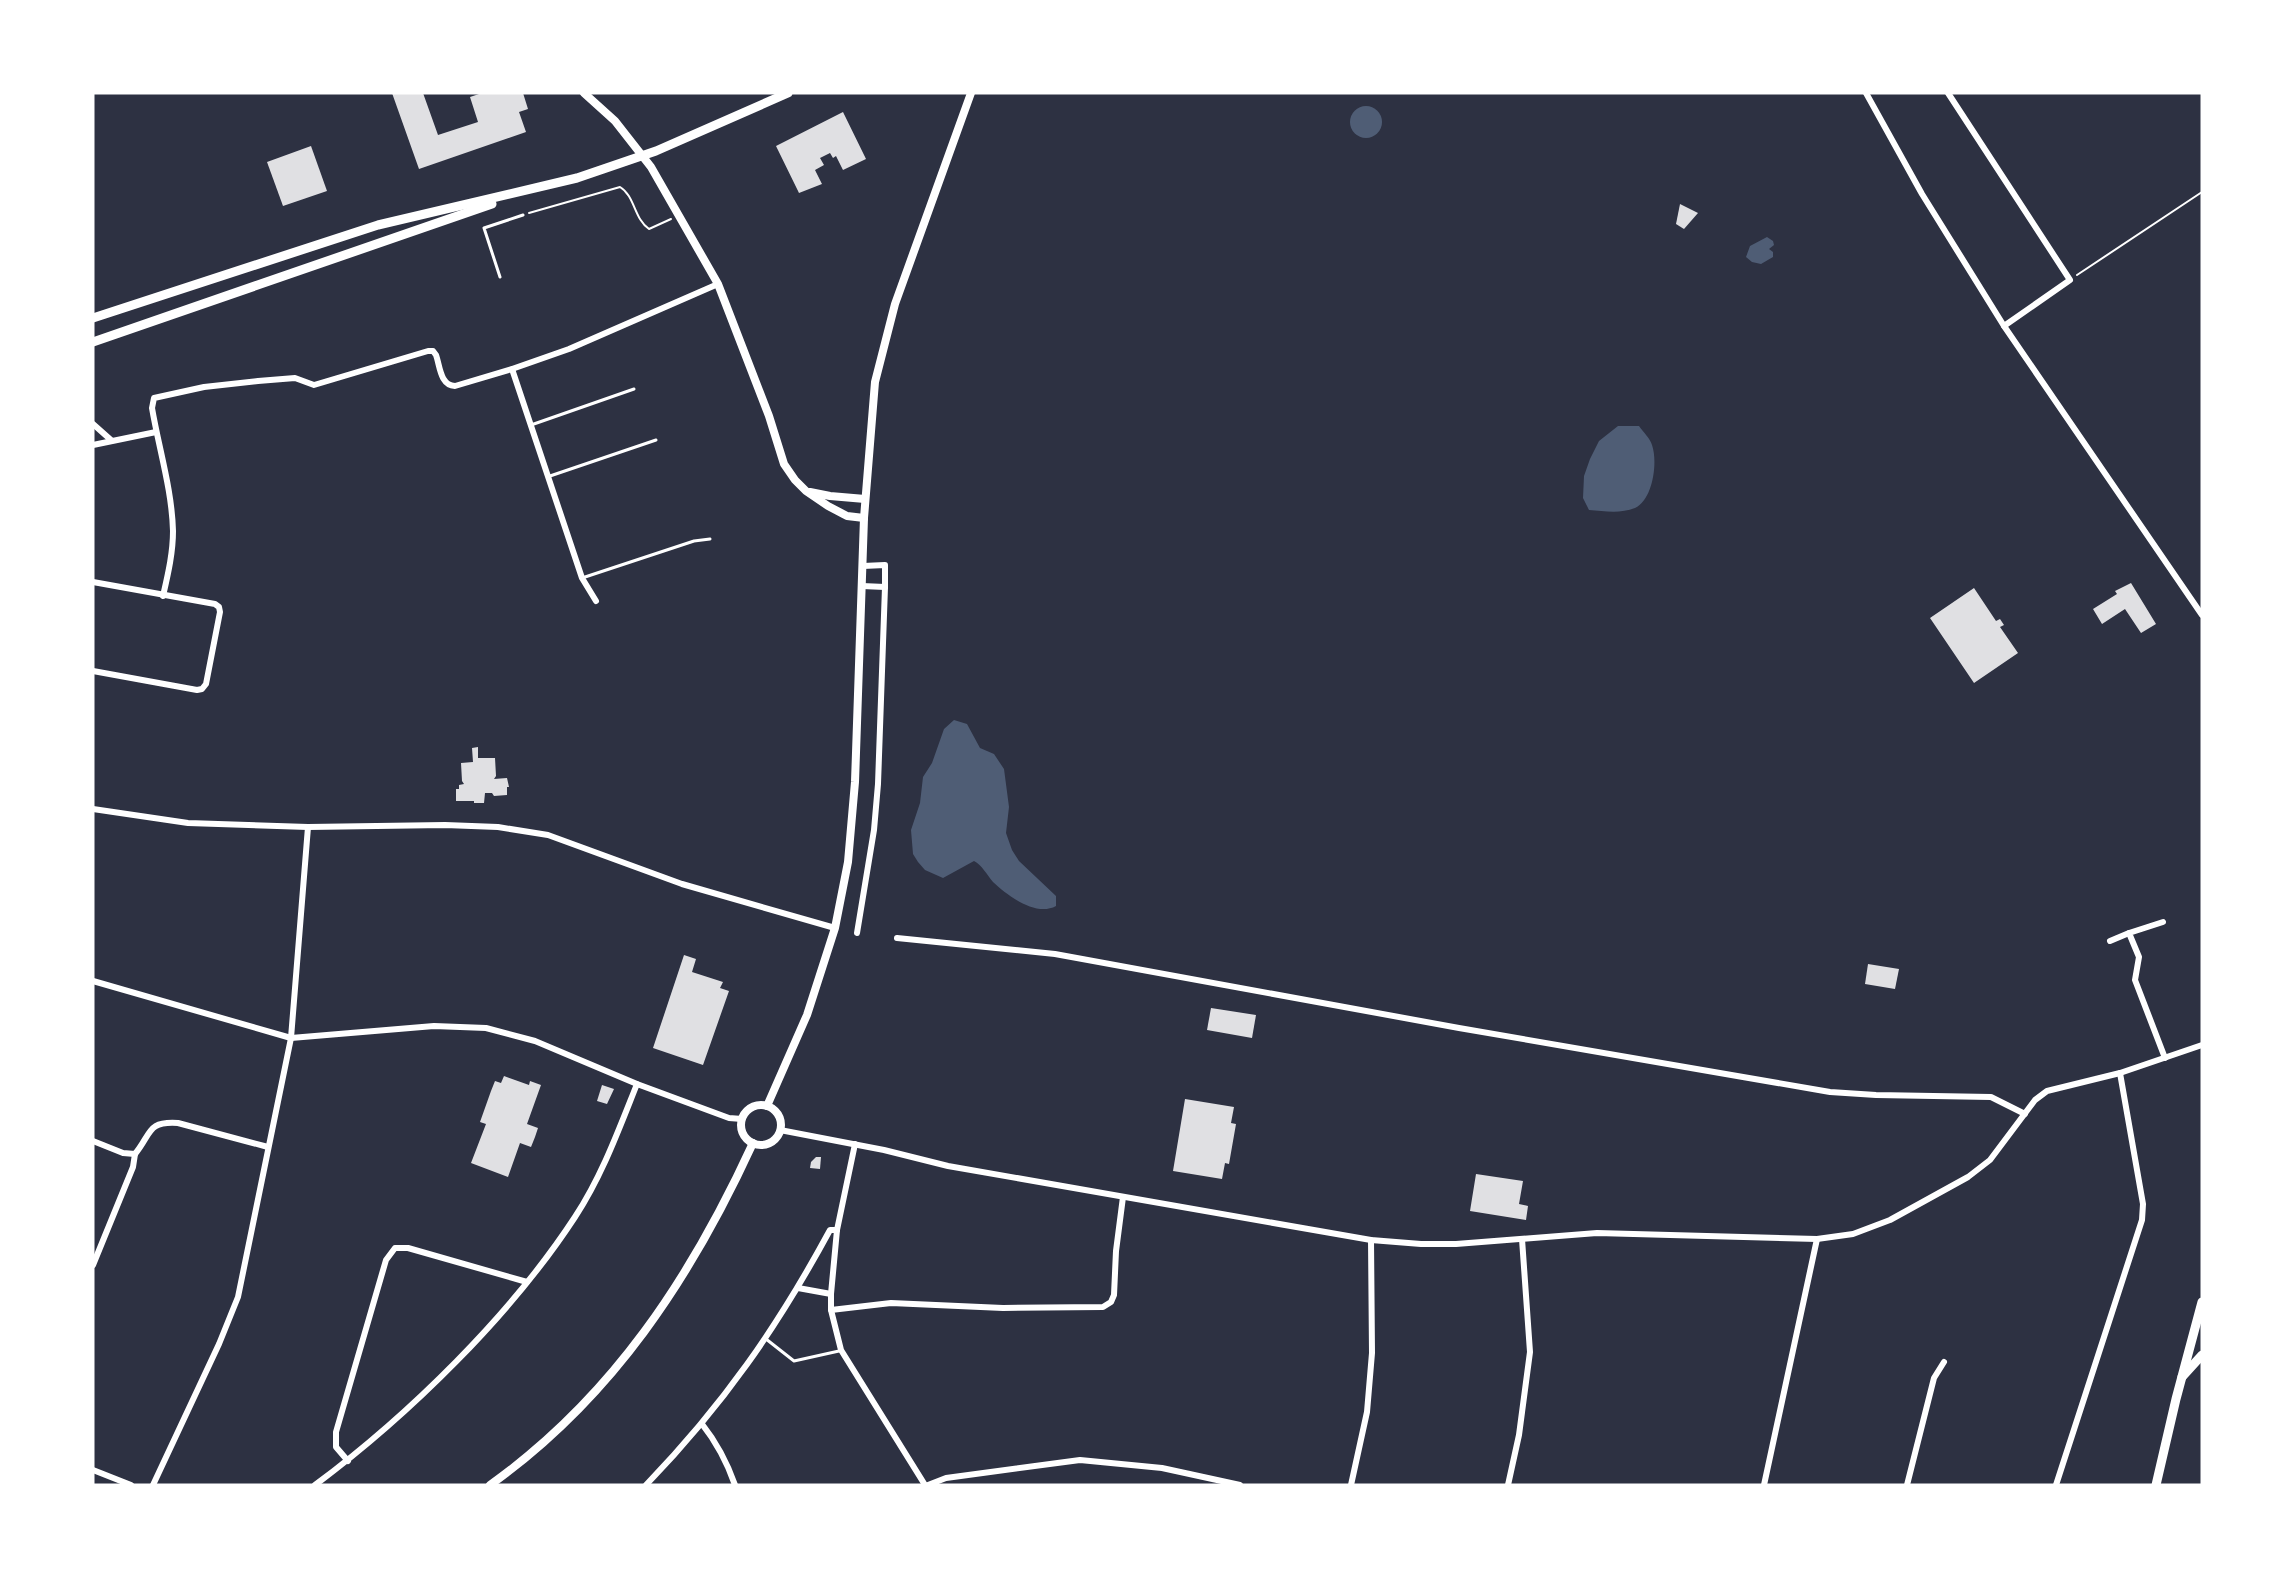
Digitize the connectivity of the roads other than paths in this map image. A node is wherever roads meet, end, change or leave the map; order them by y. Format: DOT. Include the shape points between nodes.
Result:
graph roads {
  1 [pos="584,93"];
  2 [pos="788,93"];
  3 [pos="970,93"];
  4 [pos="1866,93"];
  5 [pos="1947,93"];
  6 [pos="643,156"];
  7 [pos="537,189"];
  8 [pos="523,215"];
  9 [pos="500,277"];
  10 [pos="718,284"];
  11 [pos="93,313"];
  12 [pos="104,315"];
  13 [pos="93,318"];
  14 [pos="2004,326"];
  15 [pos="93,342"];
  16 [pos="512,369"];
  17 [pos="634,389"];
  18 [pos="93,424"];
  19 [pos="530,425"];
  20 [pos="156,432"];
  21 [pos="111,440"];
  22 [pos="656,440"];
  23 [pos="93,444"];
  24 [pos="548,477"];
  25 [pos="806,491"];
  26 [pos="865,499"];
  27 [pos="864,518"];
  28 [pos="710,539"];
  29 [pos="863,566"];
  30 [pos="582,578"];
  31 [pos="93,582"];
  32 [pos="862,586"];
  33 [pos="885,587"];
  34 [pos="163,596"];
  35 [pos="596,601"];
  36 [pos="2202,615"];
  37 [pos="93,671"];
  38 [pos="93,809"];
  39 [pos="308,827"];
  40 [pos="2163,922"];
  41 [pos="835,928"];
  42 [pos="857,933"];
  43 [pos="2129,933"];
  44 [pos="897,938"];
  45 [pos="2110,940"];
  46 [pos="93,981"];
  47 [pos="291,1038"];
  48 [pos="2202,1046"];
  49 [pos="2165,1058"];
  50 [pos="2120,1073"];
  51 [pos="638,1084"];
  52 [pos="767,1106"];
  53 [pos="2025,1114"];
  54 [pos="741,1119"];
  55 [pos="780,1130"];
  56 [pos="93,1141"];
  57 [pos="753,1143"];
  58 [pos="855,1144"];
  59 [pos="268,1147"];
  60 [pos="135,1154"];
  61 [pos="1124,1197"];
  62 [pos="837,1230"];
  63 [pos="1522,1239"];
  64 [pos="1817,1239"];
  65 [pos="1371,1240"];
  66 [pos="93,1265"];
  67 [pos="527,1282"];
  68 [pos="798,1288"];
  69 [pos="831,1294"];
  70 [pos="2202,1302"];
  71 [pos="831,1310"];
  72 [pos="2199,1326"];
  73 [pos="766,1339"];
  74 [pos="841,1350"];
  75 [pos="2202,1355"];
  76 [pos="1944,1362"];
  77 [pos="2181,1379"];
  78 [pos="702,1424"];
  79 [pos="348,1461"];
  80 [pos="93,1470"];
  81 [pos="131,1485"];
  82 [pos="153,1485"];
  83 [pos="315,1485"];
  84 [pos="490,1485"];
  85 [pos="646,1485"];
  86 [pos="735,1485"];
  87 [pos="927,1485"];
  88 [pos="1240,1485"];
  89 [pos="1351,1485"];
  90 [pos="1508,1485"];
  91 [pos="1764,1485"];
  92 [pos="1906,1485"];
  93 [pos="2056,1485"];
  94 [pos="2156,1485"];
  1 -- 6 [label="street" via="615,121"];
  2 -- 6 [label="main road"];
  3 -- 26 [label="street" via="895,304 875,382"];
  4 -- 14 [label="street" via="1922,194"];
  5 -- 14 [label="street" via="2070,280"];
  6 -- 7 [label="main road"];
  6 -- 10 [label="street"];
  7 -- 12 [label="main road" via="378,225"];
  7 -- 15 [label="main road"];
  8 -- 9 [label="lane" via="484,228"];
  10 -- 16 [label="street" via="569,349"];
  10 -- 25 [label="street" via="784,464"];
  11 -- 12 [label="main road"];
  12 -- 13 [label="main road"];
  14 -- 36 [label="street"];
  16 -- 19 [label="street"];
  16 -- 20 [label="street" via="449,386 436,355 428,351 314,385 295,378 204,387 154,399"];
  17 -- 19 [label="lane"];
  18 -- 21 [label="street"];
  19 -- 24 [label="street"];
  20 -- 21 [label="street"];
  20 -- 34 [label="street" via="172,522 171,556"];
  21 -- 23 [label="street"];
  22 -- 24 [label="lane"];
  24 -- 30 [label="street"];
  25 -- 26 [label="street"];
  25 -- 27 [label="street" via="847,516"];
  26 -- 27 [label="street"];
  27 -- 29 [label="street"];
  28 -- 30 [label="lane"];
  29 -- 32 [label="street"];
  29 -- 33 [label="street" via="885,565"];
  30 -- 35 [label="street"];
  31 -- 34 [label="street"];
  32 -- 33 [label="street"];
  32 -- 41 [label="street" via="853,817"];
  33 -- 42 [label="street" via="877,796"];
  34 -- 37 [label="street" via="219,607 202,689"];
  38 -- 39 [label="street" via="188,823"];
  39 -- 41 [label="street" via="445,825 498,827 548,835 682,885"];
  39 -- 47 [label="street"];
  40 -- 43 [label="street"];
  41 -- 52 [label="street" via="807,1015"];
  43 -- 45 [label="street"];
  43 -- 49 [label="street" via="2139,957 2135,980"];
  44 -- 53 [label="street" via="1055,954 1830,1092 1991,1096"];
  46 -- 47 [label="street"];
  47 -- 51 [label="street" via="434,1026 486,1028 535,1041"];
  47 -- 59 [label="street"];
  48 -- 49 [label="street"];
  49 -- 50 [label="street"];
  50 -- 53 [label="street" via="2047,1090"];
  50 -- 93 [label="street" via="2143,1204 2142,1220"];
  51 -- 54 [label="street"];
  51 -- 67 [label="street" via="576,1216"];
  52 -- 54 [label="street" via="752,1107"];
  52 -- 55 [label="street" via="779,1116"];
  53 -- 64 [label="street" via="1996,1153 1968,1177 1890,1220 1853,1234"];
  54 -- 57 [label="street" via="741,1131"];
  55 -- 57 [label="street" via="766,1144"];
  55 -- 58 [label="street"];
  56 -- 60 [label="street"];
  57 -- 84 [label="street" via="692,1263 643,1336 582,1406 533,1453"];
  58 -- 61 [label="street" via="948,1167"];
  58 -- 62 [label="street"];
  59 -- 60 [label="street" via="166,1122 157,1123"];
  59 -- 82 [label="street" via="238,1297"];
  60 -- 66 [label="street"];
  61 -- 65 [label="street"];
  61 -- 71 [label="street" via="1114,1295 1103,1307 891,1303"];
  62 -- 68 [label="street" via="830,1230"];
  62 -- 69 [label="street"];
  63 -- 64 [label="street" via="1597,1233"];
  63 -- 65 [label="street" via="1432,1244"];
  63 -- 90 [label="street" via="1530,1352"];
  64 -- 91 [label="street"];
  65 -- 89 [label="street" via="1372,1353 1367,1412"];
  67 -- 79 [label="street" via="408,1408"];
  67 -- 79 [label="street" via="408,1248 395,1248 386,1260 336,1432 336,1447"];
  68 -- 69 [label="street"];
  68 -- 73 [label="street"];
  69 -- 71 [label="street"];
  70 -- 72 [label="main road"];
  71 -- 74 [label="street"];
  72 -- 77 [label="main road"];
  73 -- 74 [label="lane" via="794,1361"];
  73 -- 78 [label="street"];
  74 -- 87 [label="street"];
  75 -- 77 [label="main road"];
  76 -- 92 [label="street" via="1934,1378"];
  77 -- 94 [label="main road"];
  78 -- 85 [label="street"];
  78 -- 86 [label="street" via="728,1463"];
  79 -- 83 [label="street"];
  80 -- 81 [label="street"];
  87 -- 88 [label="street" via="946,1478 1080,1460 1162,1467"];
}
